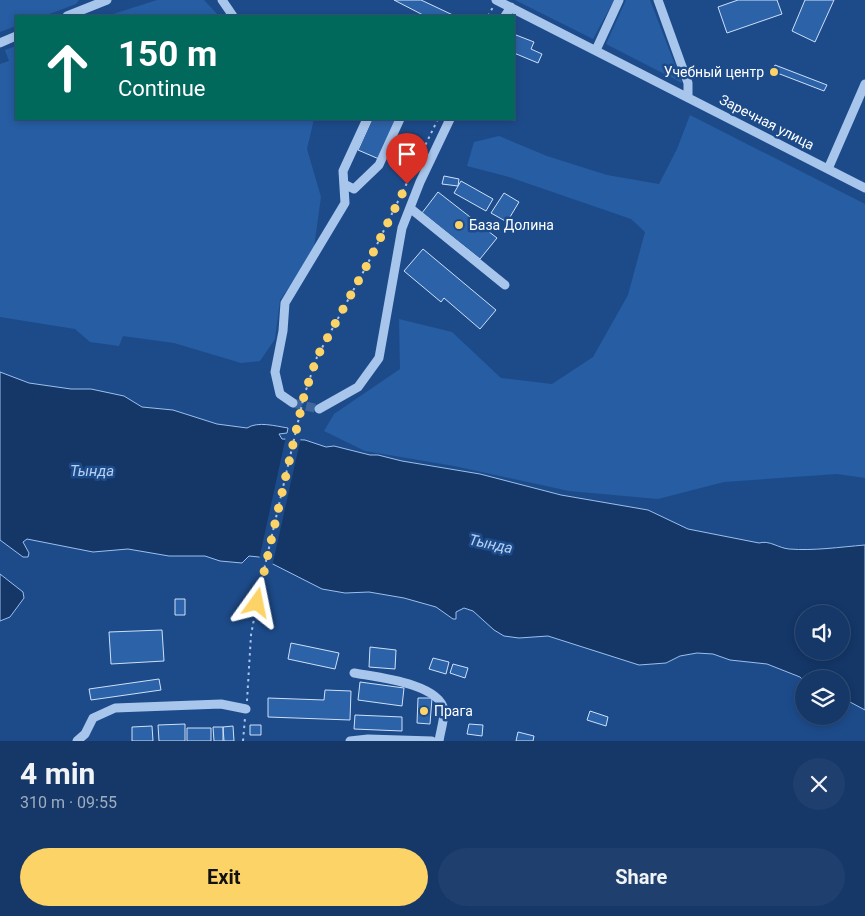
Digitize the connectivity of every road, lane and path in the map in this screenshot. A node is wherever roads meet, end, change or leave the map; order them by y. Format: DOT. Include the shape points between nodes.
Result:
graph roads {
  1 [pos="107,0"];
  2 [pos="222,0"];
  3 [pos="496,0"];
  4 [pos="619,0"];
  5 [pos="658,0"];
  6 [pos="511,7"];
  7 [pos="70,15"];
  8 [pos="232,15"];
  9 [pos="506,15"];
  10 [pos="15,36"];
  11 [pos="0,43"];
  12 [pos="596,50"];
  13 [pos="865,84"];
  14 [pos="688,96"];
  15 [pos="367,120"];
  16 [pos="400,120"];
  17 [pos="438,120"];
  18 [pos="450,120"];
  19 [pos="828,169"];
  20 [pos="344,184"];
  21 [pos="865,188"];
  22 [pos="410,208"];
  23 [pos="504,285"];
  24 [pos="293,403"];
  25 [pos="319,409"];
  26 [pos="354,673"];
  27 [pos="246,709"];
  28 [pos="77,741"];
  29 [pos="243,741"];
  30 [pos="350,741"];
  31 [pos="432,741"];
  32 [pos="439,741"];
  1 -- 7 [label="street"];
  2 -- 8 [label="street"];
  3 -- 6 [label="street, Заречная улица"];
  4 -- 12 [label="street"];
  5 -- 14 [label="street" via="688,82"];
  6 -- 9 [label="street"];
  6 -- 12 [label="street, Заречная улица"];
  10 -- 11 [label="street"];
  12 -- 14 [label="street, Заречная улица"];
  13 -- 19 [label="street"];
  14 -- 19 [label="street, Заречная улица"];
  15 -- 20 [label="street" via="343,171"];
  16 -- 20 [label="street" via="378,165 354,189"];
  17 -- 27 [label="path, bridge" via="367,265 317,357 304,396 251,635"];
  18 -- 22 [label="street"];
  19 -- 21 [label="street, Заречная улица"];
  20 -- 24 [label="street" via="345,203 286,303 275,372 280,394"];
  22 -- 23 [label="street"];
  22 -- 25 [label="street" via="402,228 379,358 358,387"];
  26 -- 32 [label="street" via="414,684 438,698 444,710"];
  27 -- 28 [label="street" via="221,704 115,708 93,718 85,734"];
  27 -- 29 [label="path"];
  30 -- 31 [label="street"];
}
